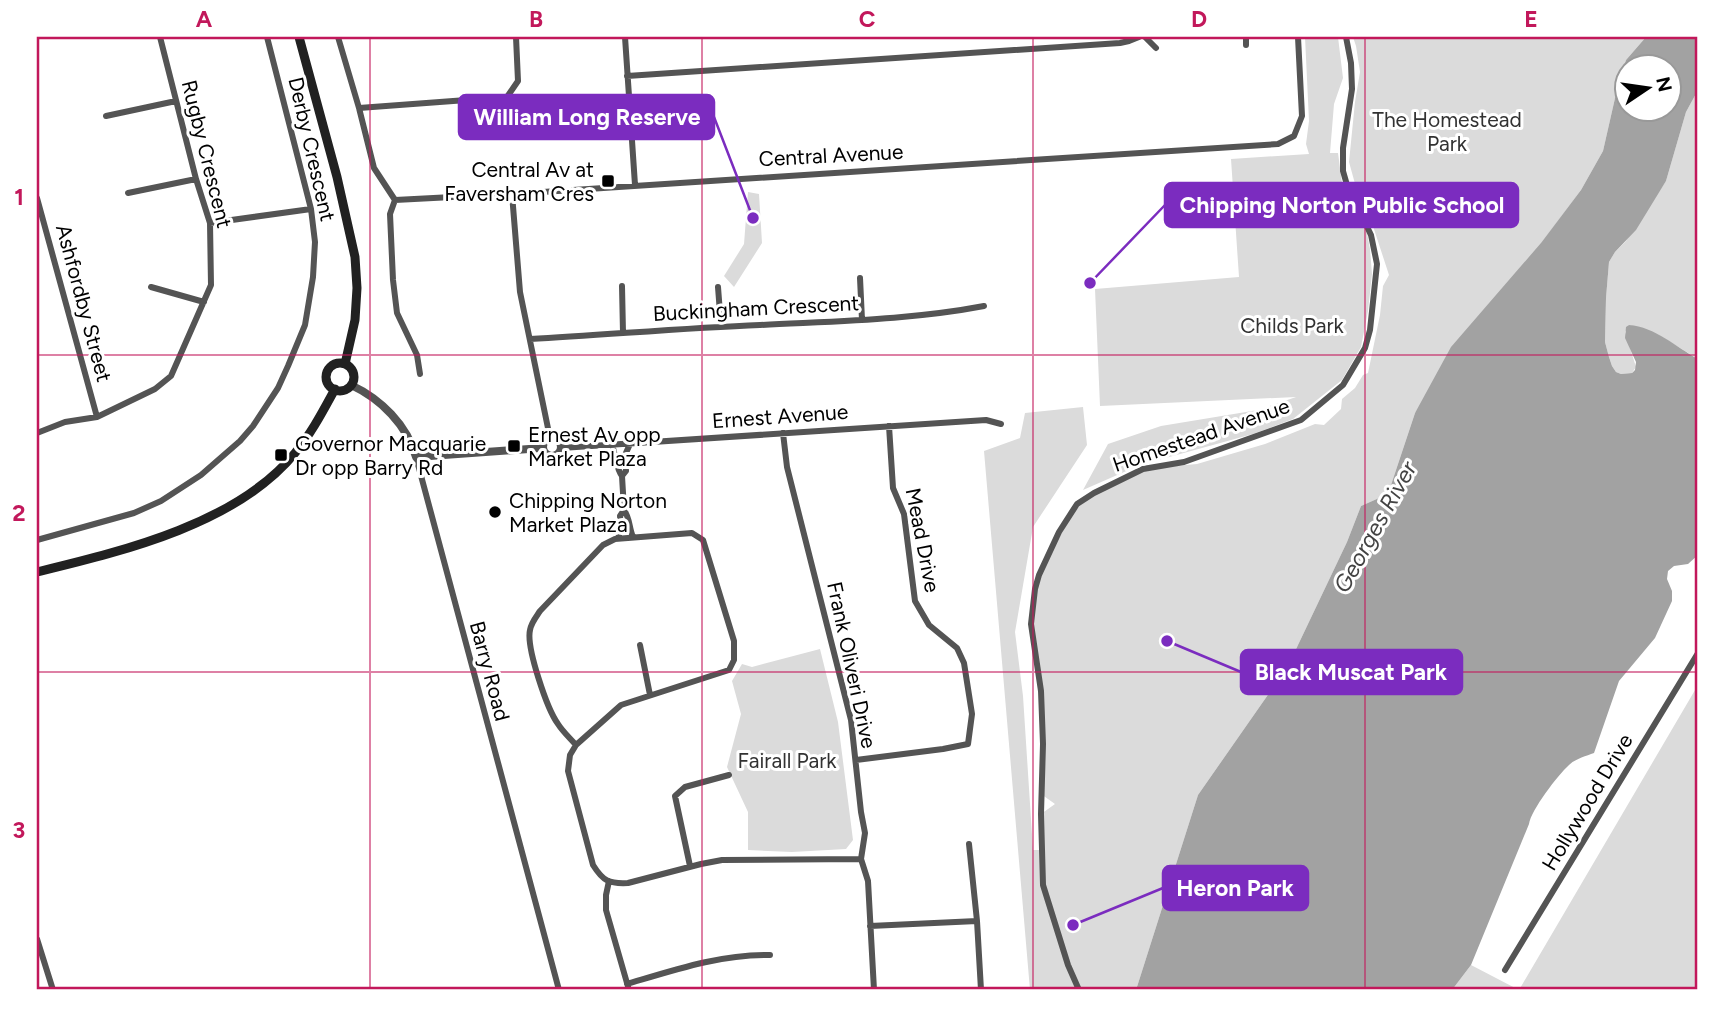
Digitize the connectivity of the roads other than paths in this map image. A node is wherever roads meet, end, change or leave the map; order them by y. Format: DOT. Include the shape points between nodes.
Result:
graph roads {
  1 [pos="160,37"];
  2 [pos="267,37"];
  3 [pos="299,37"];
  4 [pos="338,37"];
  5 [pos="516,37"];
  6 [pos="625,37"];
  7 [pos="1139,37"];
  8 [pos="1145,37"];
  9 [pos="1246,37"];
  10 [pos="1298,37"];
  11 [pos="1346,37"];
  12 [pos="1246,46"];
  13 [pos="1156,48"];
  14 [pos="627,76"];
  15 [pos="176,101"];
  16 [pos="359,108"];
  17 [pos="106,116"];
  18 [pos="196,179"];
  19 [pos="635,185"];
  20 [pos="128,193"];
  21 [pos="512,194"];
  22 [pos="37,198"];
  23 [pos="395,200"];
  24 [pos="311,209"];
  25 [pos="210,223"];
  26 [pos="860,278"];
  27 [pos="622,286"];
  28 [pos="150,287"];
  29 [pos="718,287"];
  30 [pos="204,302"];
  31 [pos="984,306"];
  32 [pos="862,320"];
  33 [pos="721,326"];
  34 [pos="624,333"];
  35 [pos="530,340"];
  36 [pos="345,364"];
  37 [pos="420,374"];
  38 [pos="351,385"];
  39 [pos="335,389"];
  40 [pos="97,417"];
  41 [pos="1001,424"];
  42 [pos="889,426"];
  43 [pos="37,433"];
  44 [pos="783,433"];
  45 [pos="550,438"];
  46 [pos="630,444"];
  47 [pos="611,445"];
  48 [pos="543,448"];
  49 [pos="561,448"];
  50 [pos="416,457"];
  51 [pos="622,476"];
  52 [pos="624,510"];
  53 [pos="633,537"];
  54 [pos="618,538"];
  55 [pos="37,540"];
  56 [pos="37,572"];
  57 [pos="640,645"];
  58 [pos="1698,653"];
  59 [pos="650,695"];
  60 [pos="576,745"];
  61 [pos="856,760"];
  62 [pos="729,775"];
  63 [pos="970,844"];
  64 [pos="861,859"];
  65 [pos="690,866"];
  66 [pos="608,881"];
  67 [pos="977,921"];
  68 [pos="870,926"];
  69 [pos="37,939"];
  70 [pos="770,955"];
  71 [pos="1505,970"];
  72 [pos="628,987"];
  73 [pos="52,990"];
  74 [pos="559,990"];
  75 [pos="874,990"];
  76 [pos="981,990"];
  77 [pos="1079,990"];
  1 -- 15 [label="street, Rugby Crescent"];
  2 -- 24 [label="street, Derby Crescent"];
  3 -- 36 [label="main road" via="355,257 355,320"];
  4 -- 16 [label="street"];
  5 -- 16 [label="street" via="518,80 507,97"];
  6 -- 14 [label="street"];
  7 -- 14 [label="street" via="1107,44"];
  8 -- 13 [label="street"];
  9 -- 12 [label="street"];
  10 -- 19 [label="street, Central Avenue" via="1302,116 1294,136 1278,144"];
  11 -- 77 [label="street, Homestead Avenue" via="1352,82 1343,171 1371,235 1377,264 1365,348 1343,386 1301,421 1184,462 1143,469 1077,504 1059,532 1035,589 1031,624 1041,691 1044,885"];
  14 -- 19 [label="street"];
  15 -- 17 [label="street"];
  15 -- 18 [label="street, Rugby Crescent"];
  16 -- 23 [label="street" via="374,168"];
  18 -- 20 [label="street"];
  18 -- 25 [label="street, Rugby Crescent"];
  19 -- 21 [label="street, Central Avenue"];
  21 -- 23 [label="street, Central Avenue"];
  21 -- 35 [label="street" via="518,277"];
  22 -- 40 [label="street, Ashfordby Street"];
  23 -- 37 [label="street" via="390,214 397,313 417,355"];
  24 -- 25 [label="street"];
  24 -- 55 [label="street, Derby Crescent" via="315,259 305,325 278,388 253,426 201,475 161,501"];
  25 -- 30 [label="street, Rugby Crescent" via="211,285"];
  26 -- 32 [label="street"];
  27 -- 34 [label="street"];
  28 -- 30 [label="street"];
  29 -- 33 [label="street"];
  30 -- 40 [label="street, Rugby Crescent" via="171,376 155,389"];
  31 -- 32 [label="street, Buckingham Crescent"];
  32 -- 33 [label="street, Buckingham Crescent"];
  33 -- 34 [label="street, Buckingham Crescent"];
  34 -- 35 [label="street, Buckingham Crescent"];
  35 -- 45 [label="street"];
  36 -- 38 [label="main road" via="353,373"];
  36 -- 39 [label="main road" via="328,369 326,379"];
  38 -- 39 [label="main road"];
  38 -- 50 [label="street, Barry Road" via="392,415"];
  39 -- 56 [label="main road" via="295,453 236,502 164,535"];
  40 -- 43 [label="street, Rugby Crescent"];
  41 -- 42 [label="street, Ernest Avenue" via="986,420"];
  42 -- 44 [label="street, Ernest Avenue"];
  42 -- 61 [label="street, Mead Drive" via="893,488 904,514 915,601 929,625 957,648 964,663 972,714 968,744"];
  44 -- 46 [label="street, Ernest Avenue"];
  44 -- 61 [label="street, Frank Oliveri Drive" via="787,467"];
  45 -- 48 [label="street"];
  45 -- 49 [label="street"];
  46 -- 47 [label="street, Ernest Avenue"];
  46 -- 51 [label="street"];
  47 -- 49 [label="street, Ernest Avenue"];
  47 -- 51 [label="street"];
  48 -- 49 [label="street" via="553,456"];
  48 -- 50 [label="street"];
  50 -- 74 [label="street, Barry Road"];
  51 -- 52 [label="street"];
  52 -- 53 [label="street"];
  52 -- 54 [label="street"];
  53 -- 54 [label="street"];
  53 -- 59 [label="street" via="692,533 703,540 734,641 729,670"];
  54 -- 60 [label="street" via="595,553 540,611 530,630 546,704"];
  57 -- 59 [label="street"];
  58 -- 71 [label="street, Hollywood Drive"];
  59 -- 60 [label="street" via="621,705"];
  60 -- 66 [label="street" via="568,771 593,865"];
  61 -- 64 [label="street, Frank Oliveri Drive" via="865,833"];
  62 -- 65 [label="street" via="685,786 675,796"];
  63 -- 67 [label="street"];
  64 -- 65 [label="street" via="722,860"];
  64 -- 68 [label="street, Frank Oliveri Drive" via="868,881"];
  65 -- 66 [label="street" via="628,883"];
  66 -- 72 [label="street" via="607,910"];
  67 -- 68 [label="street"];
  67 -- 76 [label="street"];
  68 -- 75 [label="street, Frank Oliveri Drive"];
  69 -- 73 [label="street"];
  70 -- 72 [label="street" via="695,964"];
}
